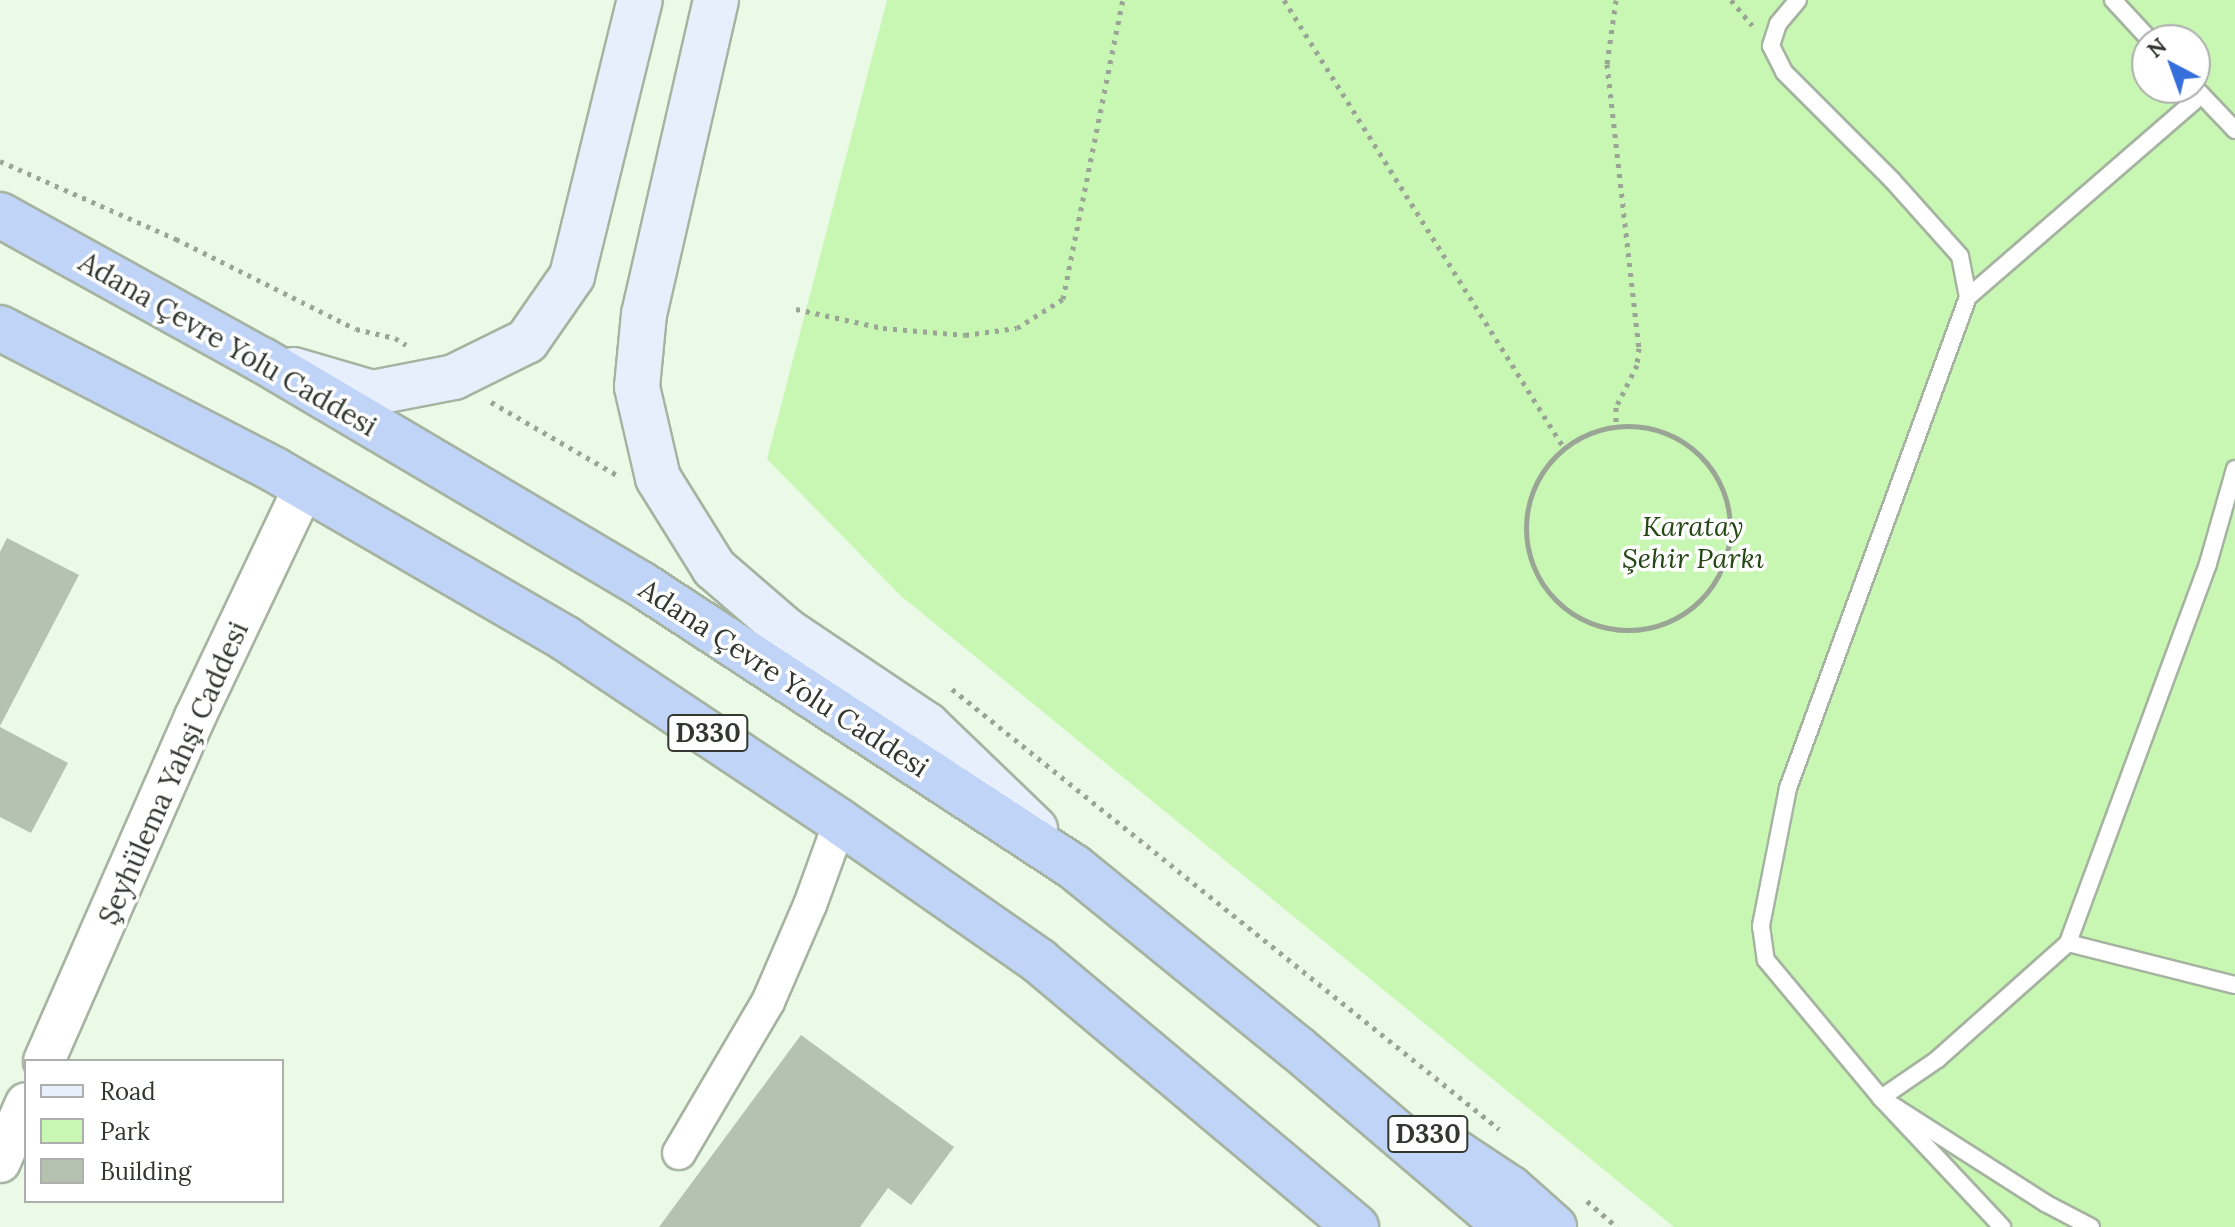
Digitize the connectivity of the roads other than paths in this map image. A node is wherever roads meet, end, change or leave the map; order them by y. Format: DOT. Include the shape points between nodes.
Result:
graph roads {
  1 [pos="640,0"];
  2 [pos="716,0"];
  3 [pos="1798,0"];
  4 [pos="2113,0"];
  5 [pos="2135,24"];
  6 [pos="2183,104"];
  7 [pos="2210,104"];
  8 [pos="2235,130"];
  9 [pos="0,215"];
  10 [pos="1968,297"];
  11 [pos="0,328"];
  12 [pos="262,360"];
  13 [pos="2235,469"];
  14 [pos="304,487"];
  15 [pos="840,822"];
  16 [pos="1074,867"];
  17 [pos="2068,943"];
  18 [pos="2235,985"];
  19 [pos="1297,1048"];
  20 [pos="45,1059"];
  21 [pos="1881,1098"];
  22 [pos="24,1108"];
  23 [pos="679,1153"];
  24 [pos="0,1162"];
  25 [pos="1356,1227"];
  26 [pos="1507,1227"];
  27 [pos="1554,1227"];
  28 [pos="2002,1227"];
  29 [pos="2091,1227"];
  1 -- 12 [label="main road" via="572,276 527,341 454,377 372,393"];
  2 -- 16 [label="main road" via="644,314 637,387 658,478 714,568 787,631 927,725"];
  3 -- 10 [label="lane" via="1778,24 1771,46 1784,72 1960,256"];
  4 -- 5 [label="lane"];
  6 -- 10 [label="lane"];
  7 -- 8 [label="lane"];
  9 -- 12 [label="highway, Adana Çevre Yolu Caddesi / D330"];
  10 -- 21 [label="lane" via="1788,788 1761,926 1766,960"];
  11 -- 14 [label="highway, D330"];
  12 -- 16 [label="highway, Adana Çevre Yolu Caddesi / D330" via="641,584"];
  13 -- 17 [label="lane" via="2208,564"];
  14 -- 15 [label="highway, D330" via="566,639"];
  14 -- 20 [label="street, Şeyhülema Yahşi Caddesi" via="195,717"];
  15 -- 23 [label="street" via="768,1002"];
  15 -- 25 [label="highway, D330" via="1039,961"];
  16 -- 19 [label="highway, Adana Çevre Yolu Caddesi / D330"];
  17 -- 18 [label="lane"];
  17 -- 21 [label="lane" via="1938,1059"];
  19 -- 26 [label="highway, Adana Çevre Yolu Caddesi / D330"];
  19 -- 27 [label="highway, D330" via="1510,1188"];
  21 -- 28 [label="lane"];
  21 -- 29 [label="lane"];
  22 -- 24 [label="street"];
}
